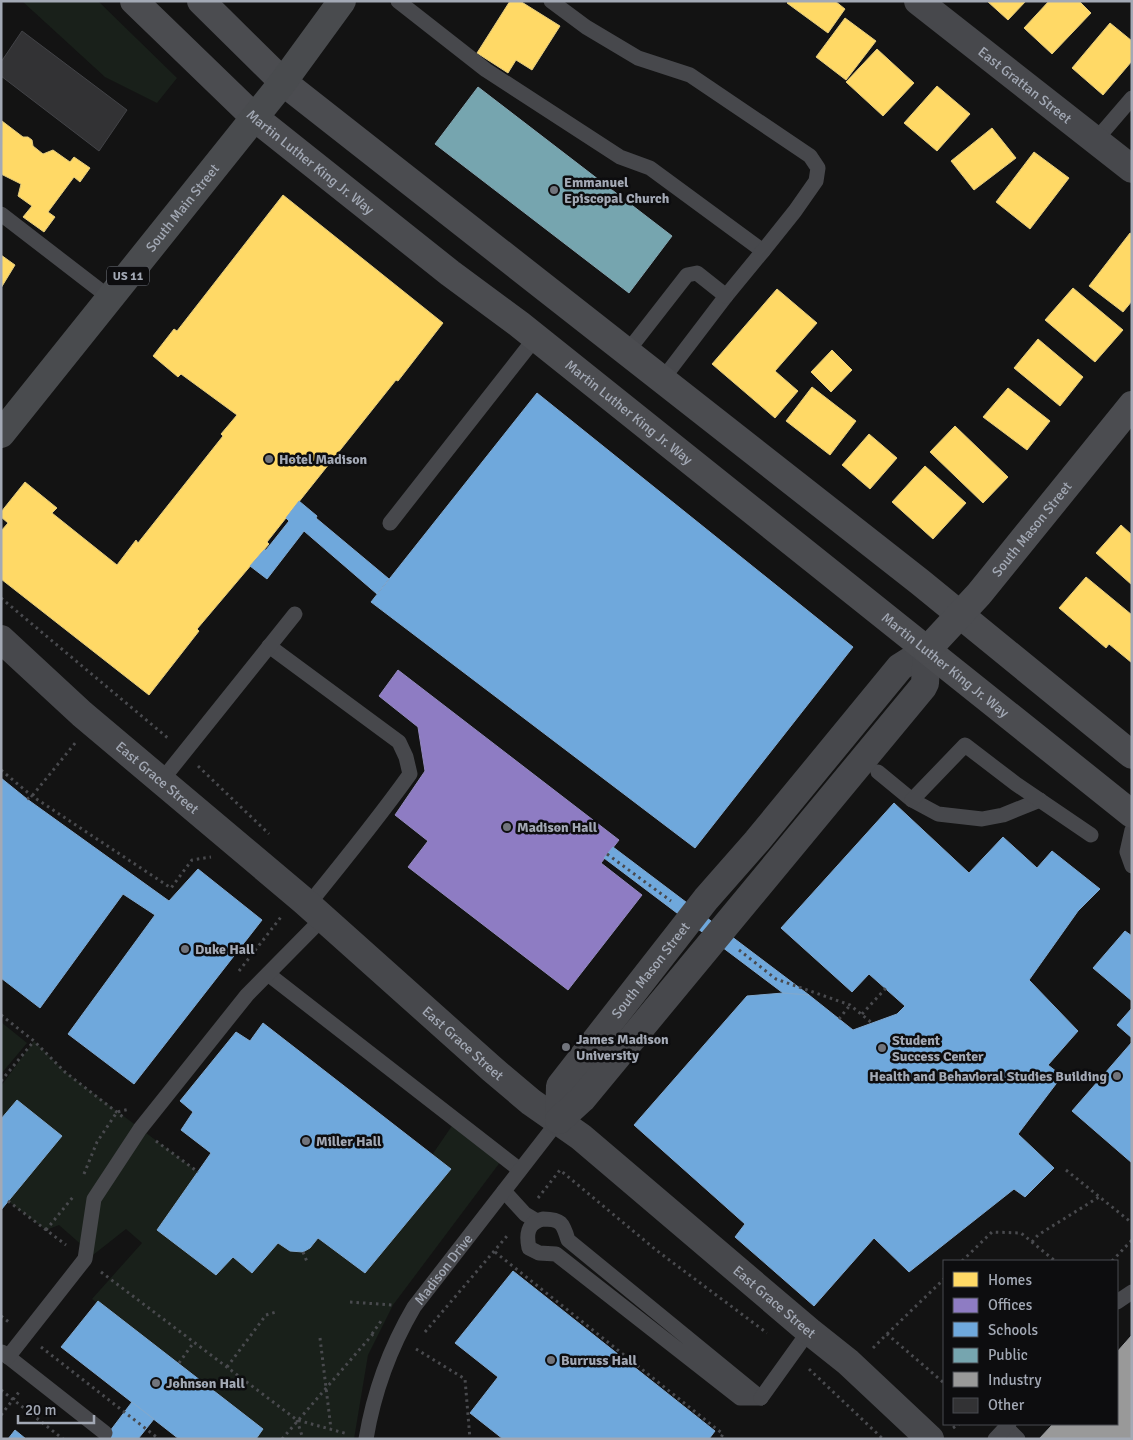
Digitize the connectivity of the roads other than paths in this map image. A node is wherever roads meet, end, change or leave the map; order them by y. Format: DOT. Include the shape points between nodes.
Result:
graph roads {
  1 [pos="134,1"];
  2 [pos="201,1"];
  3 [pos="342,1"];
  4 [pos="398,1"];
  5 [pos="551,1"];
  6 [pos="927,4"];
  7 [pos="283,82"];
  8 [pos="1132,98"];
  9 [pos="254,117"];
  10 [pos="1095,140"];
  11 [pos="1132,169"];
  12 [pos="1,214"];
  13 [pos="764,251"];
  14 [pos="726,296"];
  15 [pos="110,298"];
  16 [pos="536,337"];
  17 [pos="627,352"];
  18 [pos="662,380"];
  19 [pos="1132,405"];
  20 [pos="3,428"];
  21 [pos="390,523"];
  22 [pos="295,614"];
  23 [pos="960,615"];
  24 [pos="1,639"];
  25 [pos="269,646"];
  26 [pos="927,650"];
  27 [pos="1132,755"];
  28 [pos="878,772"];
  29 [pos="162,780"];
  30 [pos="912,800"];
  31 [pos="1040,800"];
  32 [pos="1132,814"];
  33 [pos="1132,830"];
  34 [pos="1091,835"];
  35 [pos="1132,866"];
  36 [pos="315,911"];
  37 [pos="268,974"];
  38 [pos="559,1120"];
  39 [pos="520,1170"];
  40 [pos="504,1191"];
  41 [pos="530,1217"];
  42 [pos="1132,1292"];
  43 [pos="1118,1301"];
  44 [pos="808,1331"];
  45 [pos="5,1355"];
  46 [pos="761,1398"];
  47 [pos="1007,1425"];
  48 [pos="105,1433"];
  49 [pos="362,1438"];
  50 [pos="930,1439"];
  51 [pos="995,1439"];
  52 [pos="1018,1439"];
  1 -- 9 [label="main road, Martin Luther King Jr. Way"];
  2 -- 7 [label="main road"];
  3 -- 7 [label="main road, South Main Street / US 11"];
  4 -- 13 [label="lane" via="486,70 620,157 650,168"];
  5 -- 13 [label="lane" via="586,28 638,58 690,74 810,156 818,168 816,181"];
  6 -- 10 [label="street, East Grattan Street"];
  7 -- 9 [label="main road, South Main Street / US 11"];
  7 -- 17 [label="main road"];
  8 -- 10 [label="lane"];
  9 -- 15 [label="main road, South Main Street / US 11"];
  9 -- 16 [label="main road, Martin Luther King Jr. Way"];
  10 -- 11 [label="street, East Grattan Street"];
  12 -- 15 [label="lane"];
  13 -- 14 [label="lane"];
  14 -- 17 [label="lane" via="697,273 687,275"];
  14 -- 18 [label="lane"];
  15 -- 20 [label="main road, South Main Street / US 11"];
  16 -- 21 [label="lane"];
  16 -- 26 [label="main road, Martin Luther King Jr. Way"];
  17 -- 18 [label="main road"];
  18 -- 23 [label="main road"];
  19 -- 23 [label="main road, South Mason Street"];
  22 -- 25 [label="lane"];
  23 -- 26 [label="main road, South Mason Street"];
  23 -- 27 [label="main road"];
  24 -- 29 [label="street, East Grace Street" via="82,714"];
  25 -- 29 [label="lane"];
  25 -- 36 [label="lane" via="399,742 410,774"];
  26 -- 32 [label="main road, Martin Luther King Jr. Way"];
  26 -- 38 [label="street, South Mason Street" via="900,667 694,914 560,1086"];
  28 -- 30 [label="lane"];
  29 -- 36 [label="street, East Grace Street"];
  30 -- 31 [label="lane" via="938,814 982,819 1003,815"];
  30 -- 31 [label="lane" via="965,745"];
  31 -- 34 [label="lane"];
  33 -- 35 [label="lane" via="1126,852"];
  36 -- 37 [label="lane"];
  36 -- 38 [label="street, East Grace Street" via="492,1070"];
  37 -- 39 [label="lane"];
  37 -- 45 [label="lane" via="247,995 140,1129 94,1199 85,1259 26,1335"];
  38 -- 39 [label="lane, Madison Drive"];
  38 -- 44 [label="street, East Grace Street"];
  39 -- 40 [label="lane, Madison Drive"];
  40 -- 41 [label="lane"];
  40 -- 49 [label="lane, Madison Drive" via="414,1306 397,1337"];
  41 -- 46 [label="lane" via="554,1219 563,1225 568,1240"];
  41 -- 46 [label="lane" via="528,1248 539,1253 556,1254 740,1398"];
  42 -- 43 [label="lane"];
  44 -- 46 [label="lane"];
  44 -- 50 [label="street, East Grace Street" via="848,1362"];
  45 -- 48 [label="lane"];
  47 -- 51 [label="lane"];
  47 -- 52 [label="lane"];
}
